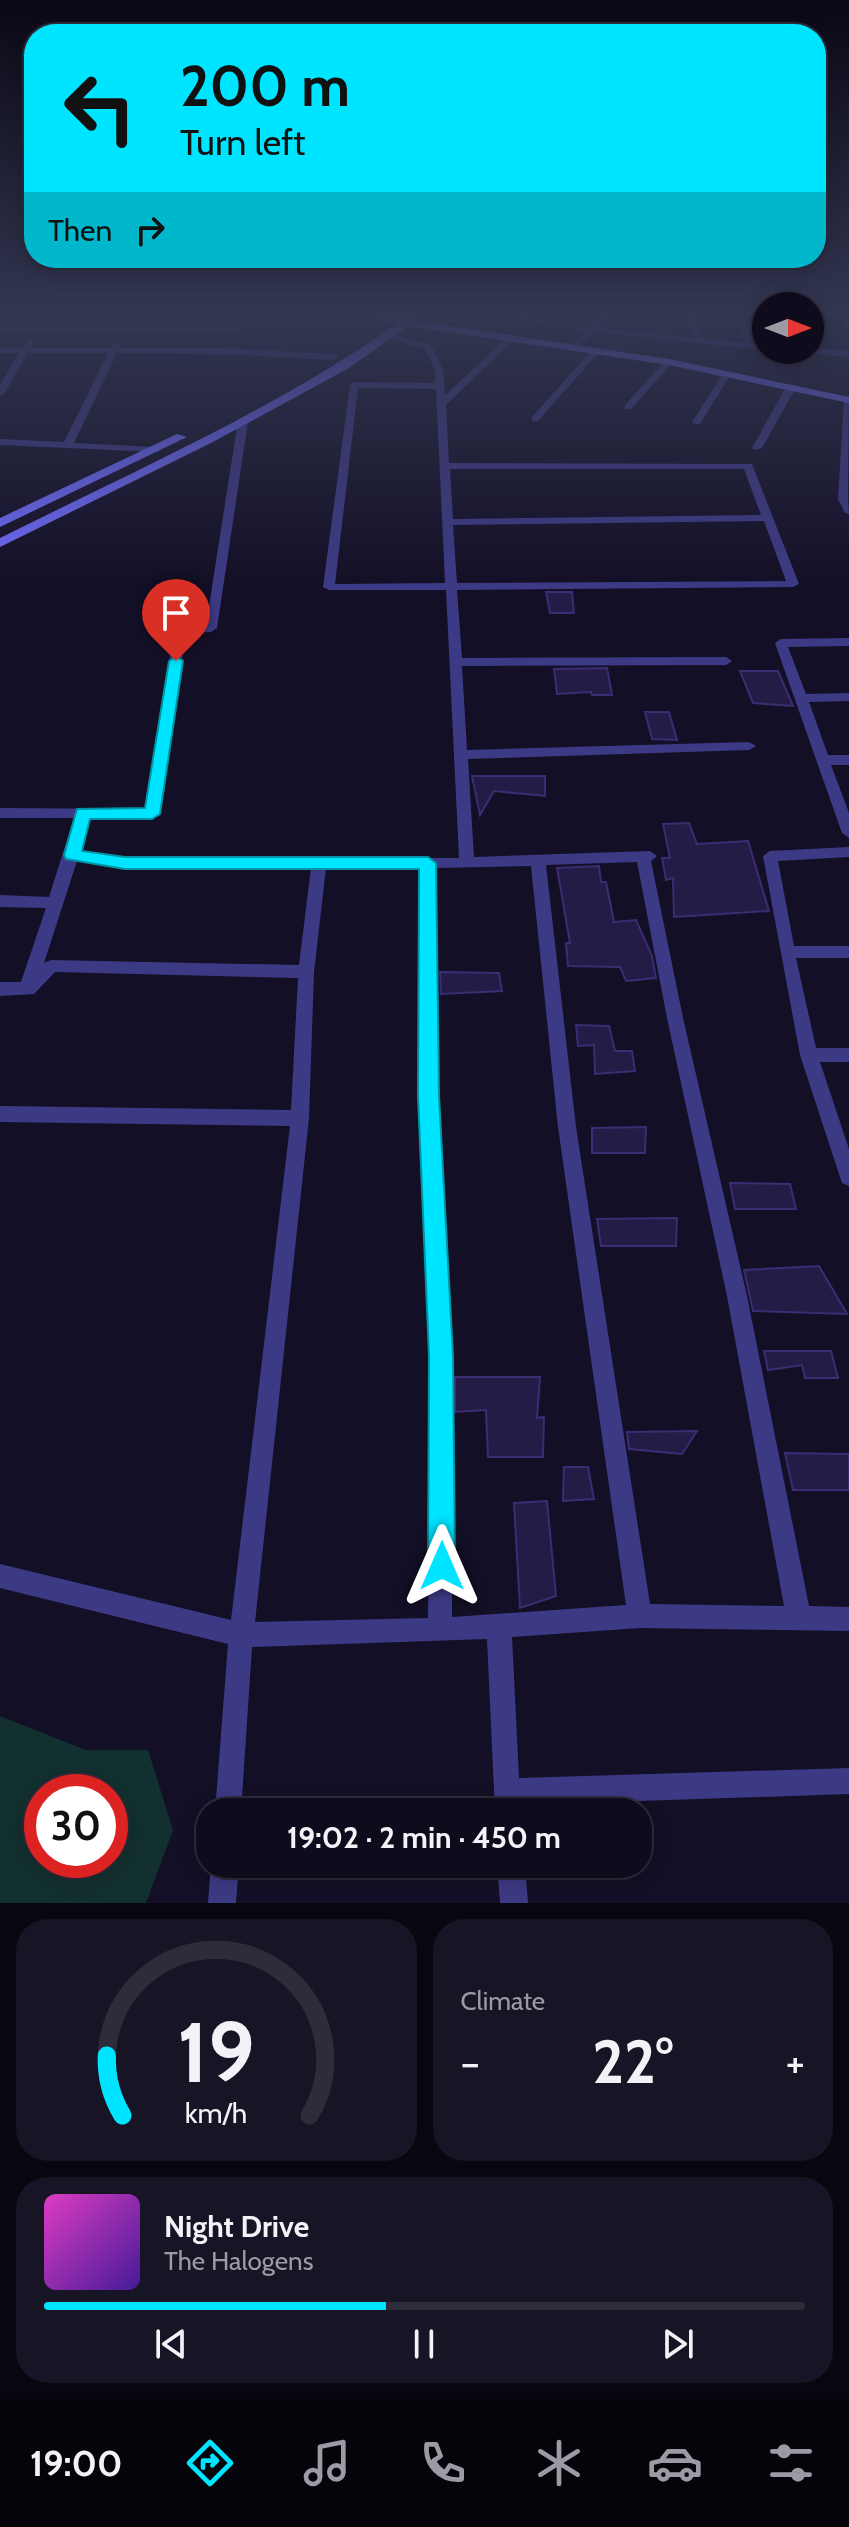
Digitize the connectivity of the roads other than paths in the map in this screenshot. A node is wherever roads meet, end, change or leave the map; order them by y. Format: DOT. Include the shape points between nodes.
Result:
graph roads {
  1 [pos="86,407"];
  2 [pos="240,407"];
  3 [pos="269,407"];
  4 [pos="351,407"];
  5 [pos="440,407"];
  6 [pos="546,407"];
  7 [pos="706,407"];
  8 [pos="780,407"];
  9 [pos="849,407"];
  10 [pos="535,419"];
  11 [pos="243,421"];
  12 [pos="697,422"];
  13 [pos="207,424"];
  14 [pos="194,431"];
  15 [pos="0,442"];
  16 [pos="68,445"];
  17 [pos="757,448"];
  18 [pos="155,450"];
  19 [pos="444,466"];
  20 [pos="846,499"];
  21 [pos="849,511"];
  22 [pos="768,518"];
  23 [pos="448,522"];
  24 [pos="0,523"];
  25 [pos="0,543"];
  26 [pos="452,586"];
  27 [pos="849,642"];
  28 [pos="726,661"];
  29 [pos="457,662"];
  30 [pos="849,697"];
  31 [pos="800,698"];
  32 [pos="749,746"];
  33 [pos="460,755"];
  34 [pos="822,760"];
  35 [pos="849,760"];
  36 [pos="0,813"];
  37 [pos="83,813"];
  38 [pos="849,833"];
  39 [pos="849,852"];
  40 [pos="72,855"];
  41 [pos="538,860"];
  42 [pos="319,863"];
  43 [pos="428,863"];
  44 [pos="467,863"];
  45 [pos="0,901"];
  46 [pos="55,903"];
  47 [pos="787,952"];
  48 [pos="849,952"];
  49 [pos="306,972"];
  50 [pos="0,989"];
  51 [pos="28,989"];
  52 [pos="809,1055"];
  53 [pos="849,1055"];
  54 [pos="0,1114"];
  55 [pos="300,1118"];
  56 [pos="849,1177"];
  57 [pos="0,1576"];
  58 [pos="640,1616"];
  59 [pos="799,1619"];
  60 [pos="849,1619"];
  61 [pos="499,1625"];
  62 [pos="440,1630"];
  63 [pos="241,1635"];
  64 [pos="849,1781"];
  65 [pos="229,1798"];
  66 [pos="508,1798"];
  67 [pos="573,1798"];
  68 [pos="224,1878"];
  69 [pos="512,1878"];
  70 [pos="222,1903"];
  71 [pos="514,1903"];
  1 -- 16 [label="street"];
  2 -- 13 [label="main road"];
  3 -- 11 [label="main road"];
  4 -- 26 [label="street" via="329,587"];
  5 -- 19 [label="street"];
  6 -- 10 [label="street"];
  7 -- 12 [label="street"];
  8 -- 17 [label="street"];
  9 -- 20 [label="street"];
  11 -- 25 [label="main road"];
  11 -- 37 [label="street" via="211,628 180,630 152,814"];
  14 -- 18 [label="main road"];
  15 -- 16 [label="street"];
  16 -- 18 [label="street"];
  18 -- 24 [label="main road"];
  19 -- 22 [label="street" via="748,466"];
  19 -- 23 [label="street"];
  20 -- 21 [label="street"];
  22 -- 23 [label="street"];
  22 -- 26 [label="street" via="793,584"];
  23 -- 26 [label="street"];
  26 -- 29 [label="street"];
  27 -- 31 [label="street" via="781,643"];
  28 -- 29 [label="street"];
  29 -- 33 [label="street"];
  30 -- 31 [label="street"];
  31 -- 34 [label="street"];
  32 -- 33 [label="street"];
  33 -- 44 [label="street"];
  34 -- 35 [label="street"];
  34 -- 38 [label="street"];
  36 -- 37 [label="street"];
  37 -- 40 [label="street"];
  39 -- 47 [label="street" via="770,856"];
  40 -- 42 [label="street" via="125,863"];
  40 -- 46 [label="street"];
  41 -- 44 [label="street"];
  41 -- 58 [label="street" via="567,1127"];
  41 -- 59 [label="street" via="646,856"];
  42 -- 43 [label="street"];
  42 -- 49 [label="street"];
  43 -- 44 [label="street"];
  43 -- 62 [label="street" via="428,1096 441,1356"];
  45 -- 46 [label="street"];
  46 -- 51 [label="street"];
  47 -- 48 [label="street"];
  47 -- 52 [label="street"];
  49 -- 51 [label="street" via="51,966"];
  49 -- 55 [label="street"];
  50 -- 51 [label="street"];
  52 -- 53 [label="street"];
  52 -- 56 [label="street"];
  54 -- 55 [label="street"];
  55 -- 63 [label="street"];
  57 -- 63 [label="street"];
  58 -- 59 [label="street"];
  58 -- 61 [label="street"];
  59 -- 60 [label="street"];
  61 -- 62 [label="street"];
  61 -- 66 [label="street"];
  62 -- 63 [label="street"];
  63 -- 65 [label="street"];
  64 -- 67 [label="street"];
  68 -- 70 [label="street"];
  69 -- 71 [label="street"];
}
